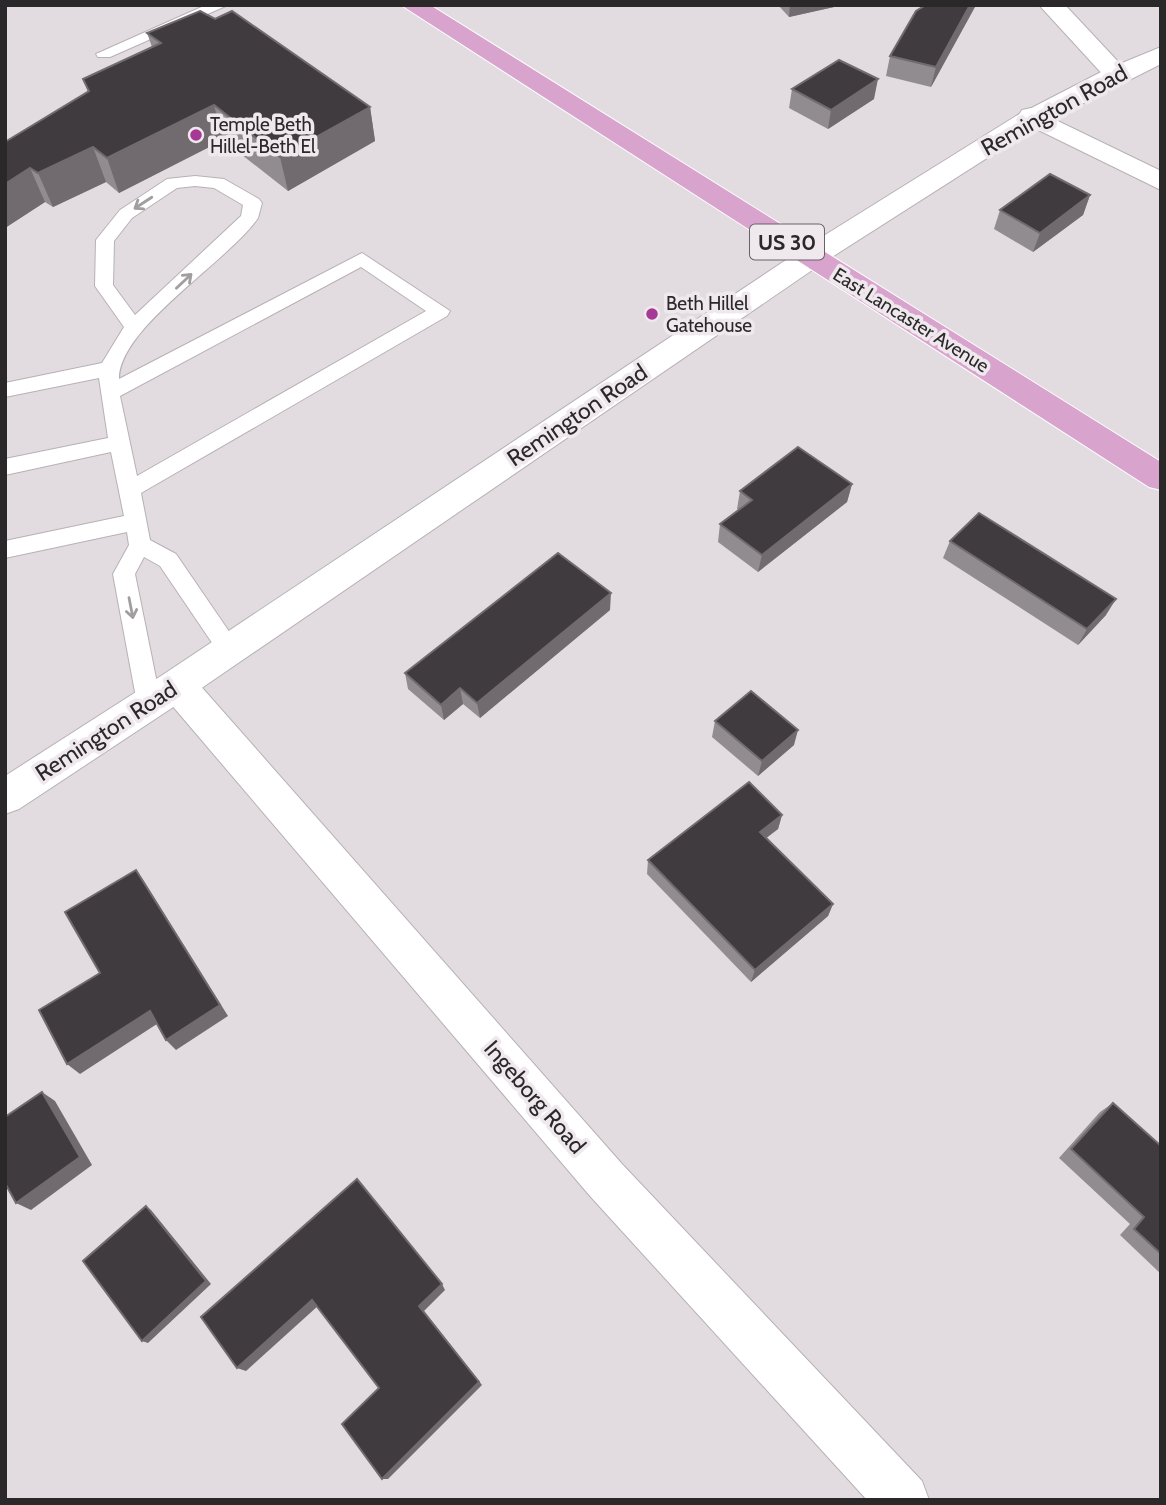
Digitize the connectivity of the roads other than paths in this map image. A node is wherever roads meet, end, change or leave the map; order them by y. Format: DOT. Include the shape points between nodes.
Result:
graph roads {
  1 [pos="220,5"];
  2 [pos="413,5"];
  3 [pos="1051,5"];
  4 [pos="104,54"];
  5 [pos="1161,55"];
  6 [pos="1115,74"];
  7 [pos="1031,116"];
  8 [pos="1161,182"];
  9 [pos="811,257"];
  10 [pos="134,327"];
  11 [pos="109,369"];
  12 [pos="5,390"];
  13 [pos="108,393"];
  14 [pos="120,443"];
  15 [pos="5,467"];
  16 [pos="1161,478"];
  17 [pos="130,490"];
  18 [pos="136,522"];
  19 [pos="140,545"];
  20 [pos="5,550"];
  21 [pos="229,649"];
  22 [pos="163,694"];
  23 [pos="5,797"];
  24 [pos="903,1500"];
  1 -- 4 [label="lane"];
  2 -- 9 [label="highway, East Lancaster Avenue / US 30"];
  3 -- 6 [label="street"];
  5 -- 6 [label="street, Remington Road"];
  6 -- 7 [label="street, Remington Road"];
  7 -- 8 [label="street"];
  7 -- 9 [label="street, Remington Road"];
  9 -- 16 [label="highway, East Lancaster Avenue / US 30"];
  9 -- 21 [label="street, Remington Road"];
  10 -- 10 [label="lane, one-way" via="249,218 253,203 218,183 195,181 173,183 126,214 104,240 104,286"];
  10 -- 11 [label="lane"];
  11 -- 12 [label="lane"];
  11 -- 13 [label="lane"];
  13 -- 14 [label="lane"];
  13 -- 17 [label="lane" via="362,259 440,311"];
  14 -- 15 [label="lane"];
  14 -- 17 [label="lane"];
  17 -- 18 [label="lane"];
  18 -- 19 [label="lane"];
  18 -- 20 [label="lane"];
  19 -- 21 [label="lane" via="168,560"];
  19 -- 22 [label="lane, one-way" via="124,574"];
  21 -- 22 [label="street, Remington Road"];
  22 -- 23 [label="street, Remington Road"];
  22 -- 24 [label="street, Ingeborg Road"];
}
